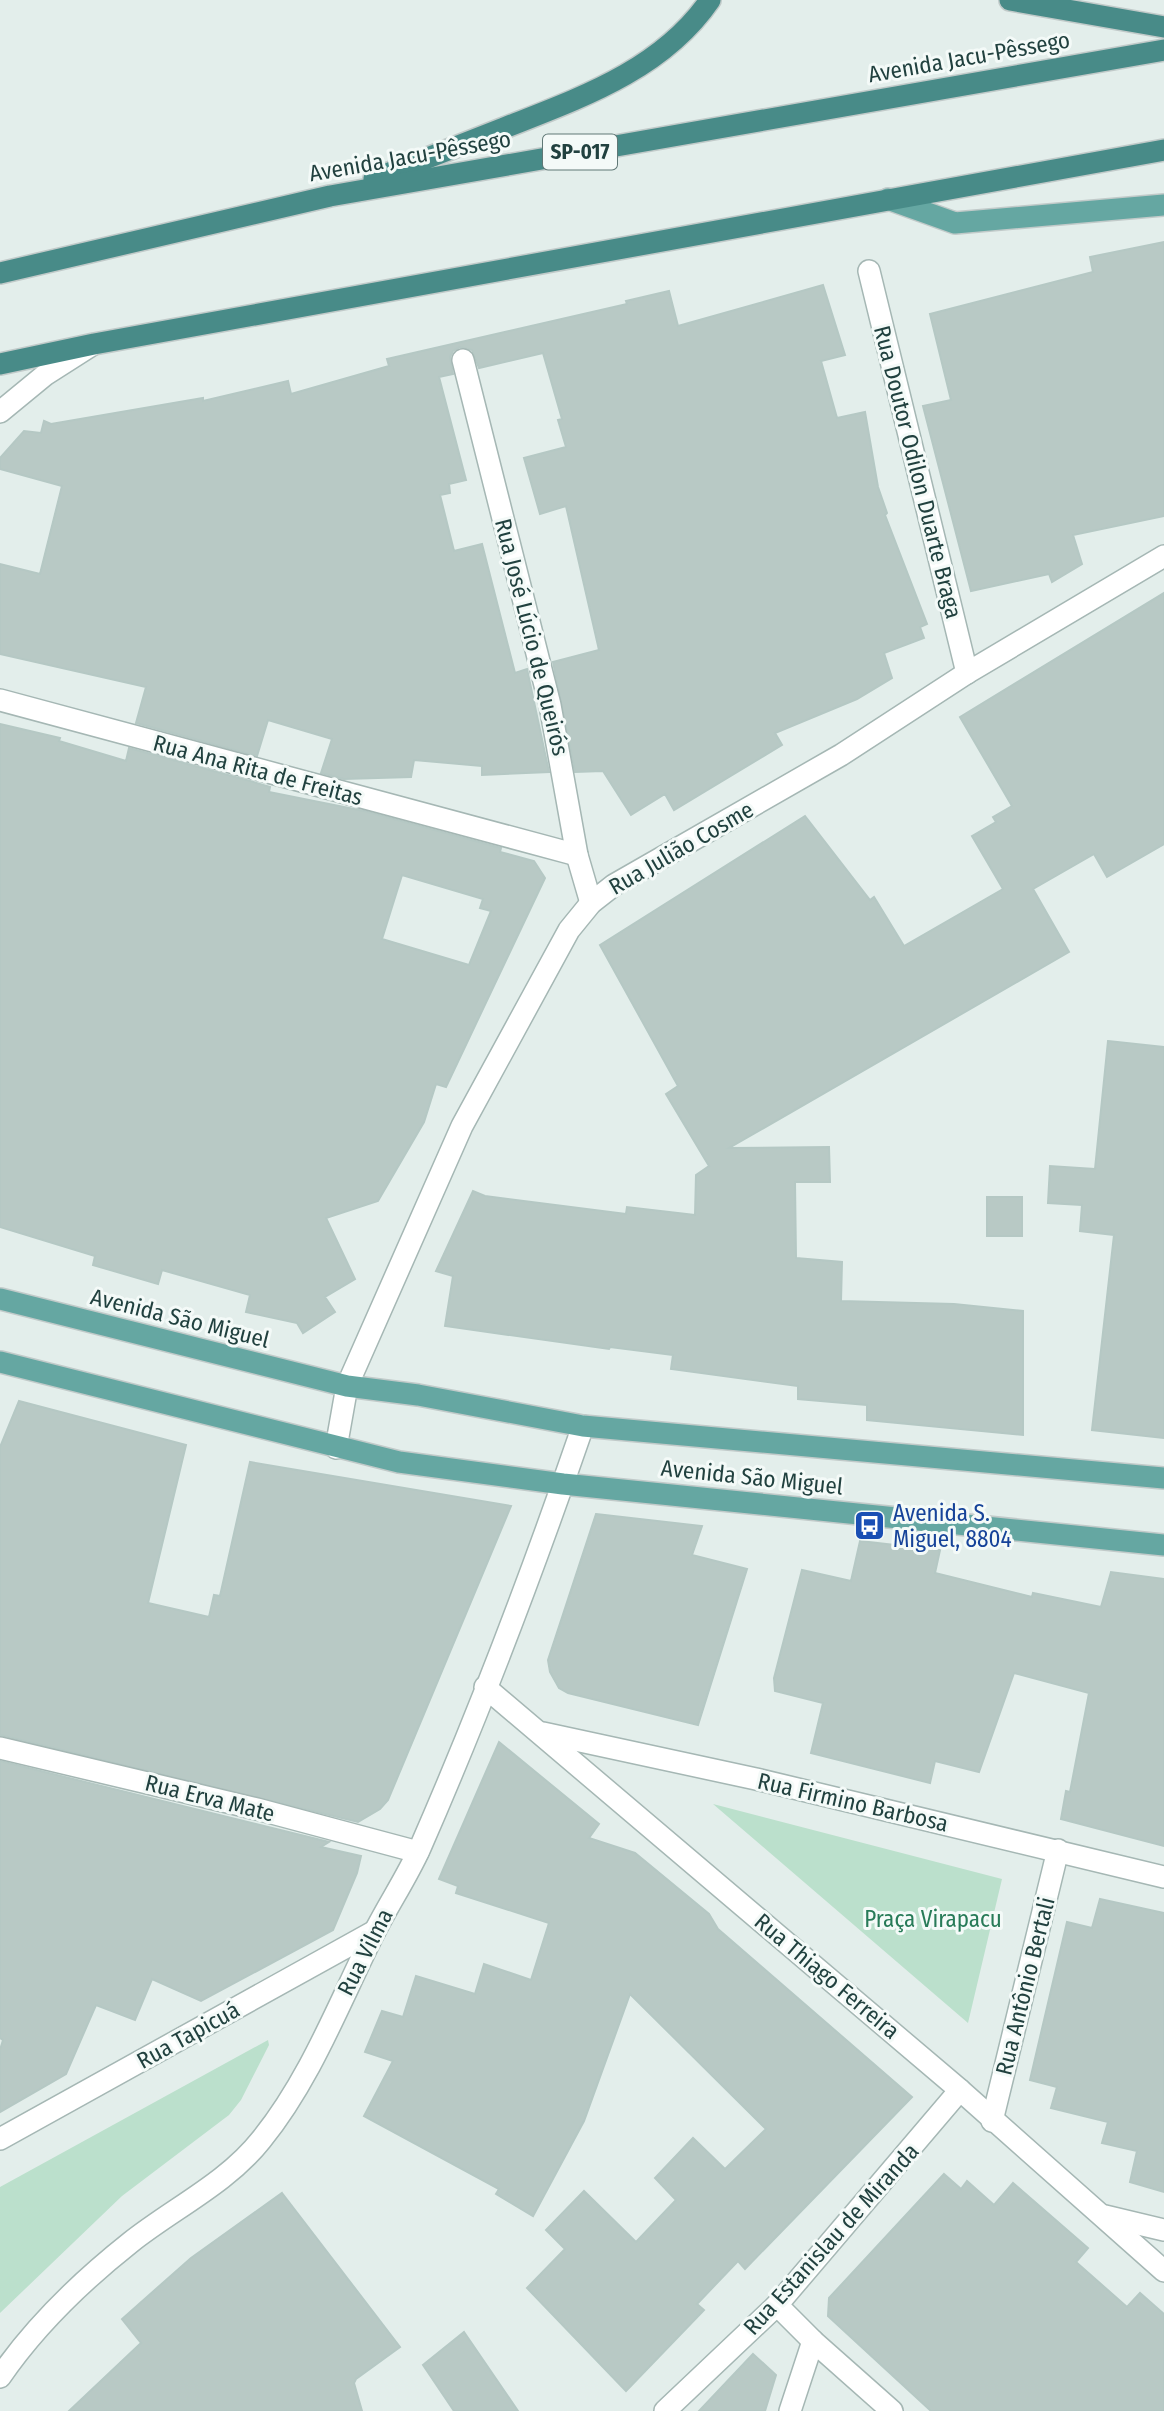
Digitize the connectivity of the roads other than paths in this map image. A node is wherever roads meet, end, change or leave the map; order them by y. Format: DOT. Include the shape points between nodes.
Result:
graph roads {
  1 [pos="710,0"];
  2 [pos="1010,0"];
  3 [pos="1164,27"];
  4 [pos="1164,50"];
  5 [pos="1164,150"];
  6 [pos="330,196"];
  7 [pos="888,199"];
  8 [pos="1164,205"];
  9 [pos="869,271"];
  10 [pos="0,273"];
  11 [pos="94,344"];
  12 [pos="463,360"];
  13 [pos="0,364"];
  14 [pos="0,412"];
  15 [pos="1164,556"];
  16 [pos="967,673"];
  17 [pos="0,700"];
  18 [pos="577,855"];
  19 [pos="591,903"];
  20 [pos="0,1299"];
  21 [pos="0,1362"];
  22 [pos="348,1386"];
  23 [pos="583,1426"];
  24 [pos="336,1448"];
  25 [pos="1164,1478"];
  26 [pos="563,1484"];
  27 [pos="1164,1545"];
  28 [pos="485,1687"];
  29 [pos="541,1732"];
  30 [pos="0,1748"];
  31 [pos="1058,1850"];
  32 [pos="418,1852"];
  33 [pos="1164,1877"];
  34 [pos="375,1931"];
  35 [pos="960,2090"];
  36 [pos="992,2121"];
  37 [pos="0,2139"];
  38 [pos="1100,2215"];
  39 [pos="1164,2230"];
  40 [pos="1164,2271"];
  41 [pos="777,2305"];
  42 [pos="813,2341"];
  43 [pos="0,2377"];
  44 [pos="664,2411"];
  45 [pos="790,2411"];
  46 [pos="892,2411"];
  1 -- 6 [label="highway" via="671,44 614,82"];
  2 -- 3 [label="highway"];
  4 -- 6 [label="highway, Avenida Jacu-Pêssego / SP-017"];
  5 -- 7 [label="highway"];
  6 -- 10 [label="highway, Avenida Jacu-Pêssego / SP-017"];
  7 -- 8 [label="main road" via="955,223"];
  7 -- 11 [label="highway"];
  9 -- 16 [label="street, Rua Doutor Odilon Duarte Braga"];
  11 -- 13 [label="highway"];
  11 -- 14 [label="street" via="45,375"];
  12 -- 18 [label="street, Rua José Lúcio de Queirós" via="550,705"];
  15 -- 16 [label="street, Rua Julião Cosme"];
  16 -- 19 [label="street, Rua Julião Cosme" via="841,755 614,885"];
  17 -- 18 [label="street, Rua Ana Rita de Freitas"];
  18 -- 19 [label="street, Rua José Lúcio de Queirós"];
  19 -- 22 [label="street, Rua Julião Cosme" via="569,930 462,1126"];
  20 -- 22 [label="main road, Avenida São Miguel"];
  21 -- 24 [label="main road, Avenida São Miguel"];
  22 -- 23 [label="main road, Avenida São Miguel"];
  22 -- 24 [label="street"];
  23 -- 25 [label="main road, Avenida São Miguel"];
  23 -- 26 [label="street, Rua Vilma"];
  24 -- 26 [label="main road, Avenida São Miguel" via="399,1462"];
  26 -- 27 [label="main road, Avenida São Miguel"];
  26 -- 28 [label="street, Rua Vilma"];
  28 -- 29 [label="street, Rua Thiago Ferreira"];
  28 -- 32 [label="street, Rua Vilma"];
  29 -- 31 [label="street, Rua Firmino Barbosa"];
  29 -- 35 [label="street, Rua Thiago Ferreira"];
  30 -- 32 [label="street, Rua Erva Mate"];
  31 -- 33 [label="street, Rua Firmino Barbosa"];
  31 -- 36 [label="street, Rua Antônio Bertali"];
  32 -- 34 [label="street, Rua Vilma"];
  34 -- 37 [label="street, Rua Tapicuá"];
  34 -- 43 [label="street, Rua Vilma" via="309,2066 262,2139 239,2165 132,2242 80,2286"];
  35 -- 36 [label="street, Rua Thiago Ferreira"];
  35 -- 41 [label="street, Rua Estanislau de Miranda"];
  36 -- 38 [label="street, Rua Thiago Ferreira"];
  38 -- 39 [label="street"];
  38 -- 40 [label="street, Rua Thiago Ferreira"];
  41 -- 42 [label="street"];
  41 -- 44 [label="street, Rua Estanislau de Miranda"];
  42 -- 45 [label="street"];
  42 -- 46 [label="street"];
}
